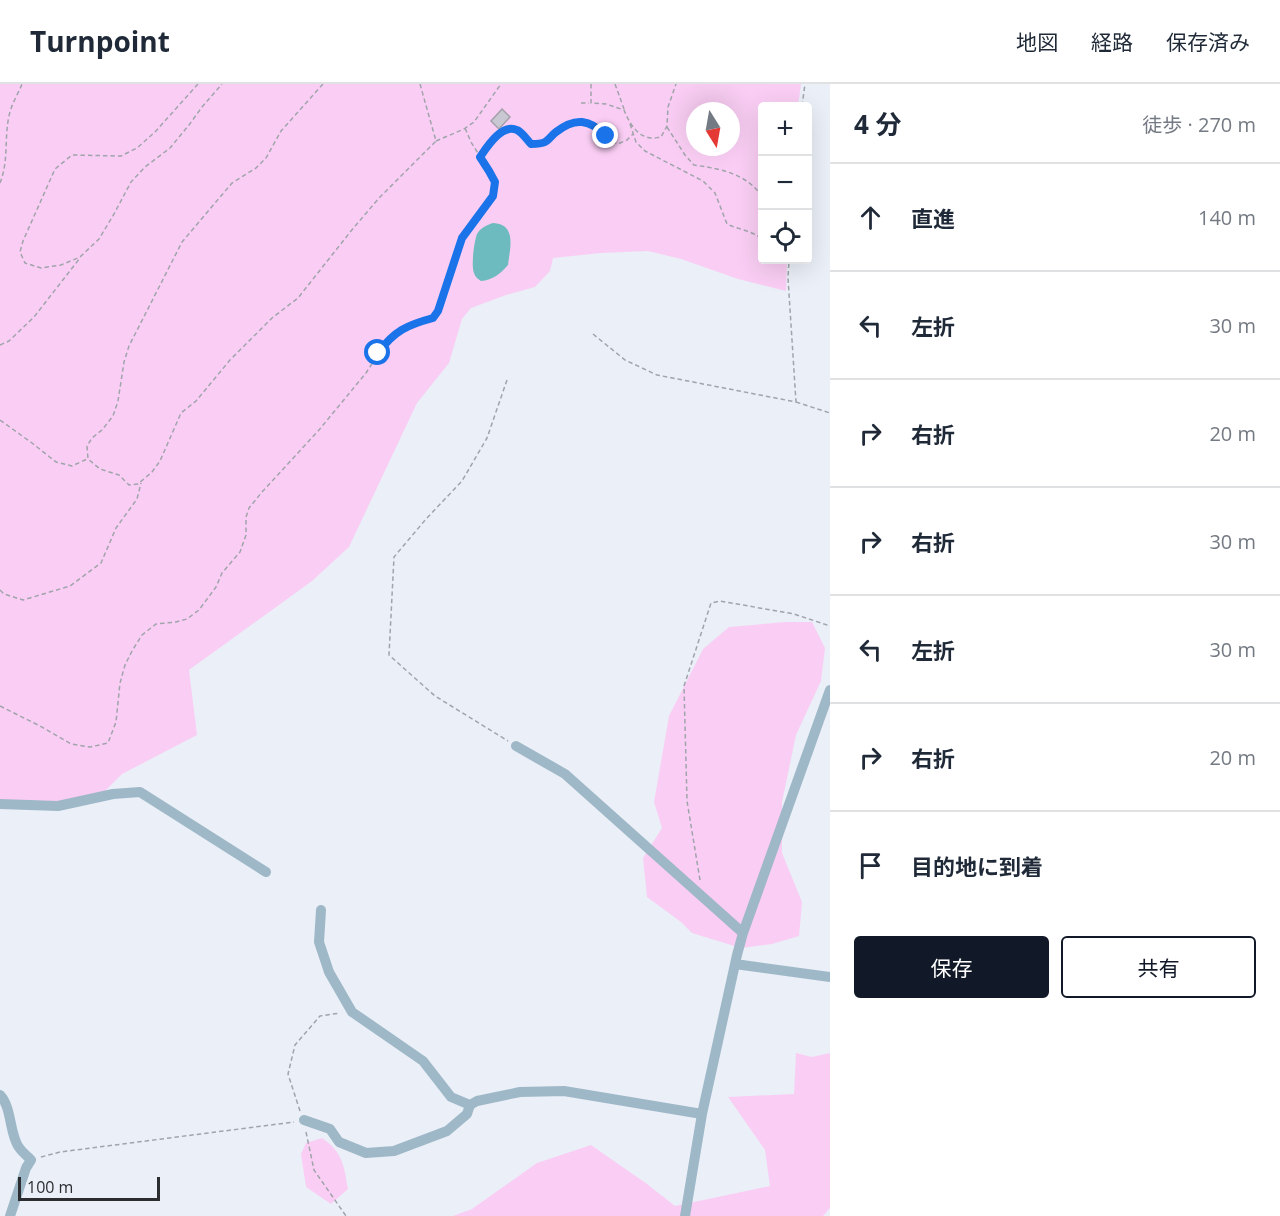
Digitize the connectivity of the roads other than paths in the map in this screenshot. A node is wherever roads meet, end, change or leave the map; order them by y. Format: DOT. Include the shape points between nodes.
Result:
graph roads {
  1 [pos="830,690"];
  2 [pos="516,746"];
  3 [pos="0,804"];
  4 [pos="266,872"];
  5 [pos="321,910"];
  6 [pos="743,933"];
  7 [pos="735,964"];
  8 [pos="830,977"];
  9 [pos="0,1095"];
  10 [pos="470,1105"];
  11 [pos="702,1114"];
  12 [pos="304,1120"];
  13 [pos="10,1216"];
  14 [pos="685,1216"];
  1 -- 6 [label="street"];
  2 -- 6 [label="street" via="564,774"];
  3 -- 4 [label="street" via="58,806 140,792"];
  5 -- 10 [label="street" via="319,942 329,972 352,1012 423,1061 451,1097"];
  6 -- 7 [label="street"];
  7 -- 8 [label="street"];
  7 -- 11 [label="street"];
  9 -- 13 [label="street" via="18,1146 31,1160"];
  10 -- 11 [label="street" via="520,1092 564,1090"];
  10 -- 12 [label="street" via="467,1114 447,1131 394,1151 366,1153 339,1142 330,1129"];
  11 -- 14 [label="street"];
}
